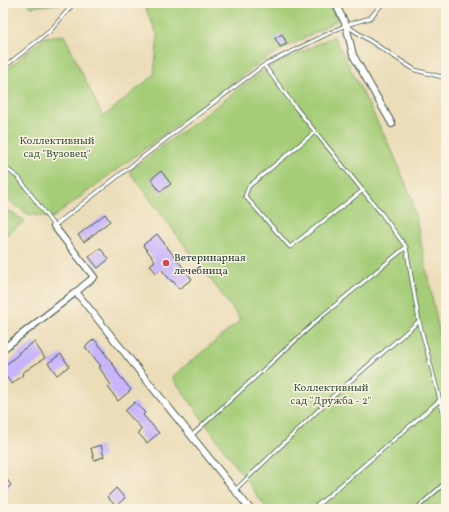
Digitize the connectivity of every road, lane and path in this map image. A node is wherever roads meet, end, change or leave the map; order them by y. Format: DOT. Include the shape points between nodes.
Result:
graph roads {
  1 [pos="74,3"];
  2 [pos="335,3"];
  3 [pos="383,3"];
  4 [pos="346,26"];
  5 [pos="264,65"];
  6 [pos="3,68"];
  7 [pos="446,78"];
  8 [pos="392,124"];
  9 [pos="315,132"];
  10 [pos="3,166"];
  11 [pos="362,190"];
  12 [pos="54,226"];
  13 [pos="406,247"];
  14 [pos="76,292"];
  15 [pos="419,322"];
  16 [pos="3,349"];
  17 [pos="440,400"];
  18 [pos="446,423"];
  19 [pos="191,436"];
  20 [pos="446,482"];
  21 [pos="235,490"];
  22 [pos="250,509"];
  23 [pos="313,509"];
  24 [pos="416,509"];
  1 -- 6 [label="lane" via="50,31"];
  2 -- 4 [label="street"];
  3 -- 4 [label="lane" via="370,18"];
  4 -- 5 [label="lane"];
  4 -- 7 [label="lane" via="415,70"];
  4 -- 8 [label="street" via="353,55"];
  5 -- 9 [label="lane"];
  5 -- 12 [label="lane"];
  9 -- 11 [label="lane"];
  9 -- 11 [label="lane" via="249,186 245,196 290,247"];
  10 -- 12 [label="lane" via="19,178"];
  11 -- 13 [label="lane"];
  12 -- 14 [label="street" via="94,277"];
  13 -- 15 [label="lane"];
  13 -- 19 [label="lane" via="322,316"];
  14 -- 16 [label="street"];
  14 -- 19 [label="street"];
  15 -- 17 [label="lane"];
  15 -- 21 [label="lane" via="331,398"];
  17 -- 18 [label="lane"];
  17 -- 23 [label="lane"];
  19 -- 21 [label="street"];
  20 -- 24 [label="lane"];
  21 -- 22 [label="street"];
}
